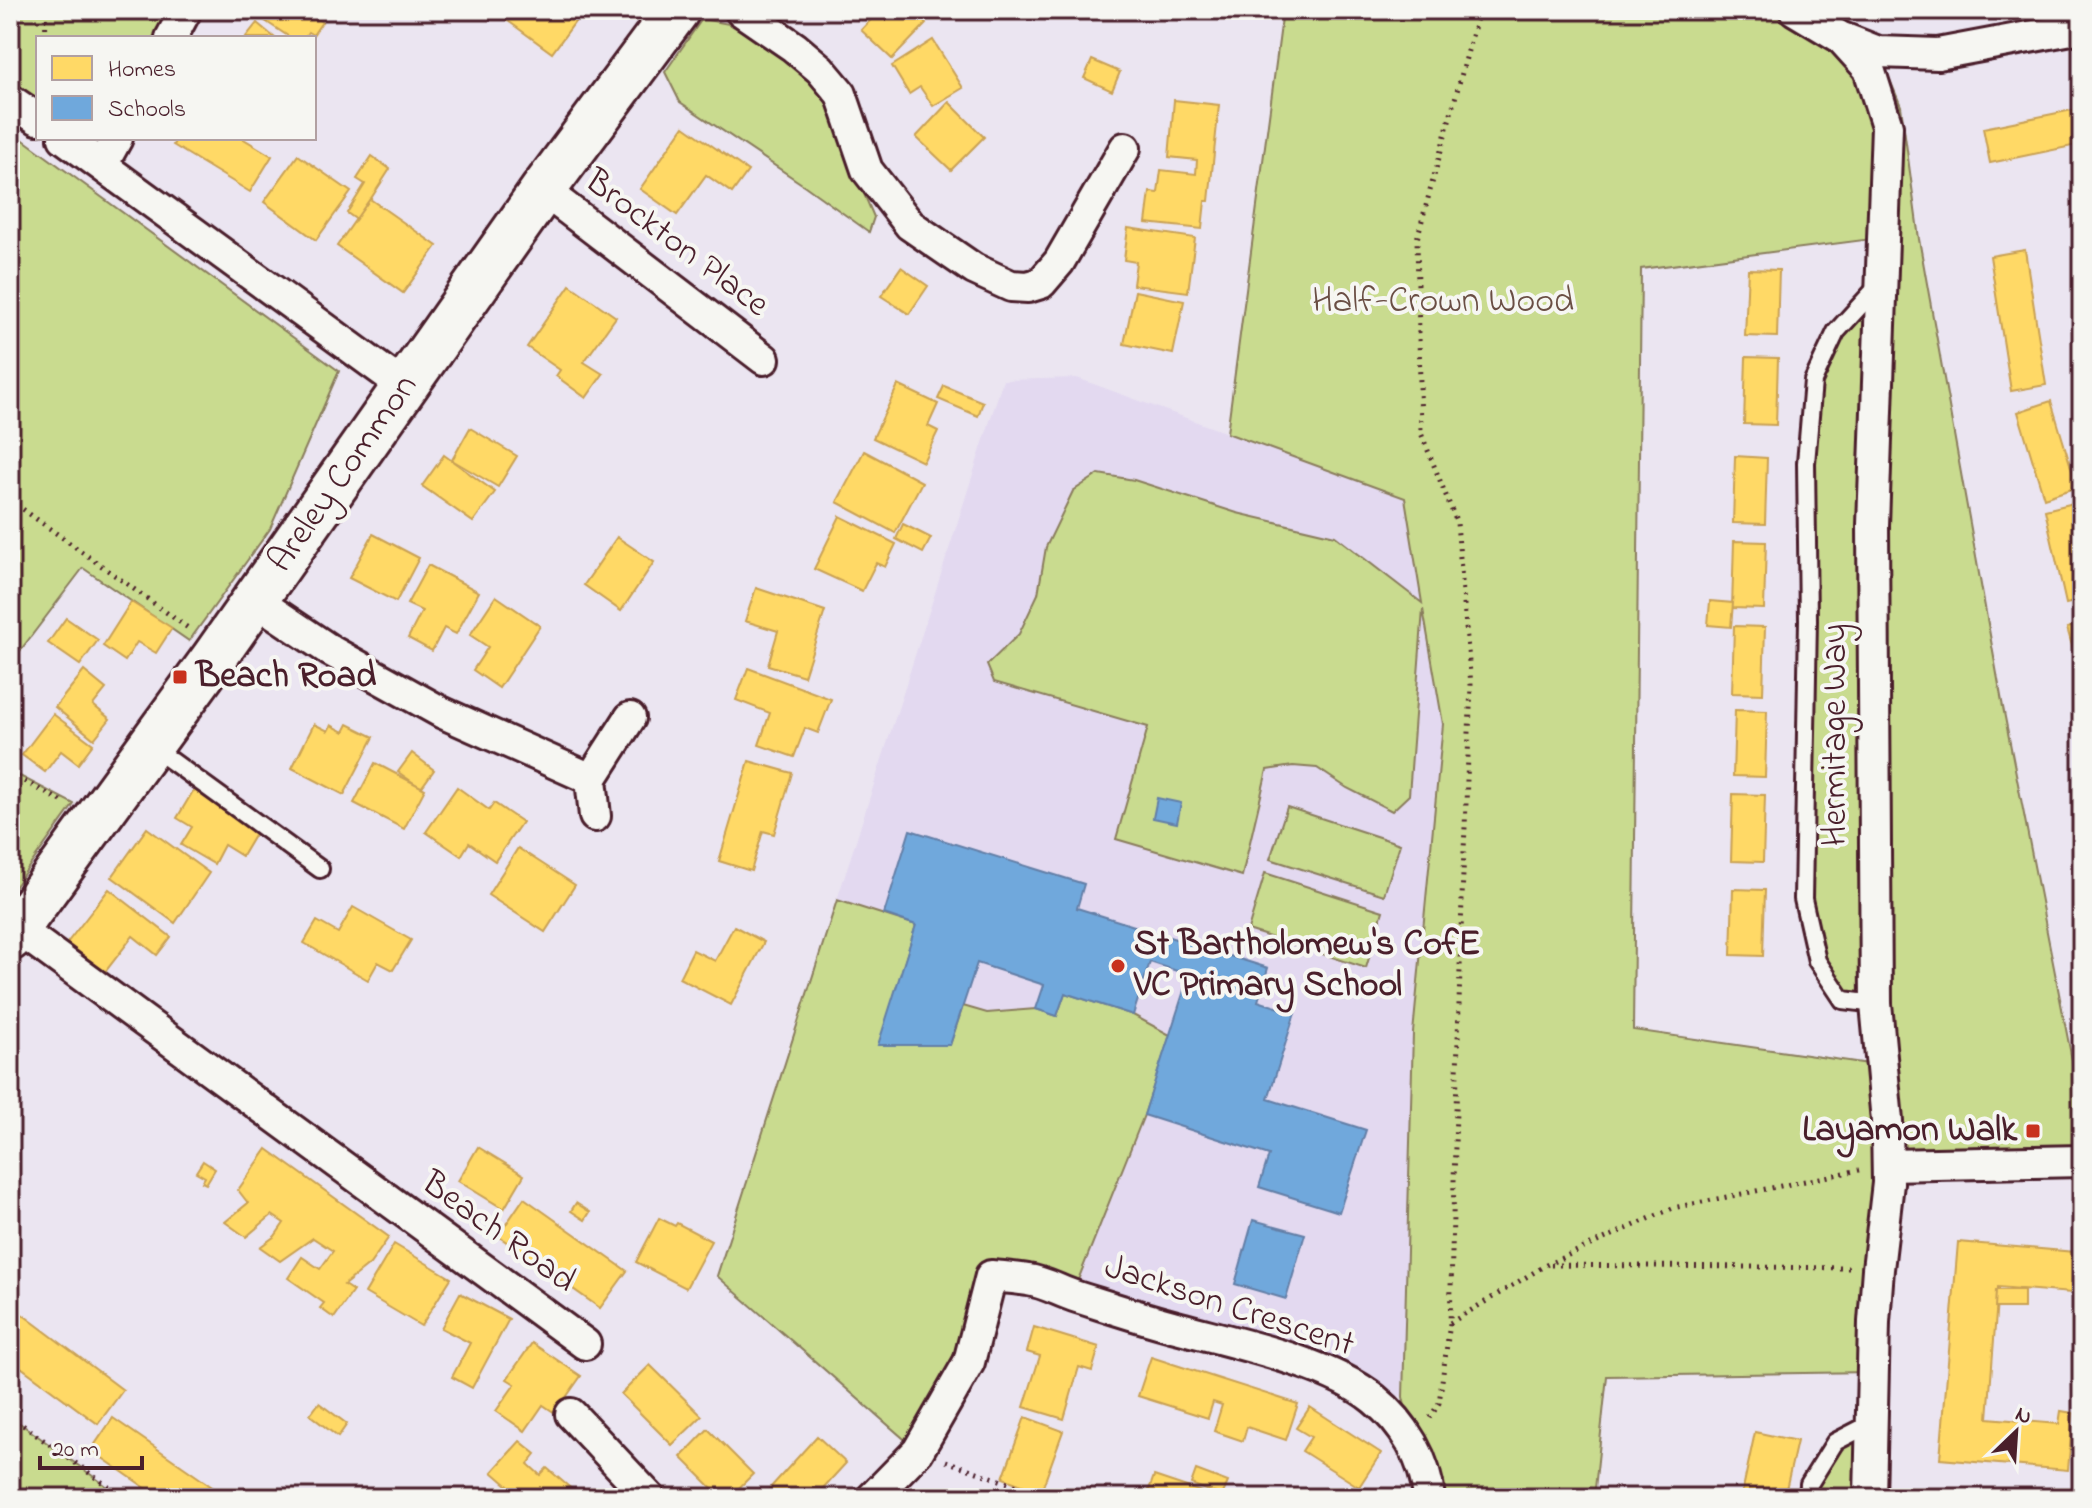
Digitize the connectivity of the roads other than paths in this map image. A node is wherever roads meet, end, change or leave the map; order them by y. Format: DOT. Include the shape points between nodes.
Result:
graph roads {
  1 [pos="186,10"];
  2 [pos="677,10"];
  3 [pos="740,10"];
  4 [pos="1795,10"];
  5 [pos="2082,27"];
  6 [pos="172,36"];
  7 [pos="1840,37"];
  8 [pos="10,100"];
  9 [pos="36,118"];
  10 [pos="67,140"];
  11 [pos="116,140"];
  12 [pos="1125,148"];
  13 [pos="102,165"];
  14 [pos="543,190"];
  15 [pos="1880,284"];
  16 [pos="764,359"];
  17 [pos="405,387"];
  18 [pos="255,600"];
  19 [pos="630,718"];
  20 [pos="150,745"];
  21 [pos="591,779"];
  22 [pos="595,816"];
  23 [pos="320,869"];
  24 [pos="14,933"];
  25 [pos="1876,1004"];
  26 [pos="2082,1161"];
  27 [pos="1888,1165"];
  28 [pos="585,1344"];
  29 [pos="571,1414"];
  30 [pos="1872,1423"];
  31 [pos="650,1498"];
  32 [pos="872,1498"];
  33 [pos="1429,1498"];
  34 [pos="1808,1498"];
  35 [pos="1870,1498"];
  1 -- 6 [label="street"];
  2 -- 14 [label="main road, Areley Common"];
  3 -- 12 [label="street" via="794,47 841,94 867,170 910,225 974,269 1011,286 1041,283 1059,262"];
  4 -- 7 [label="street, Hermitage Way"];
  5 -- 7 [label="street" via="1938,54 1878,52"];
  7 -- 15 [label="street, Hermitage Way" via="1869,69 1887,126"];
  8 -- 9 [label="street"];
  10 -- 13 [label="street"];
  11 -- 13 [label="street"];
  13 -- 17 [label="street"];
  14 -- 16 [label="street, Brockton Place"];
  14 -- 17 [label="main road, Areley Common"];
  15 -- 25 [label="street, Hermitage Way" via="1873,525"];
  15 -- 25 [label="lane" via="1836,332 1813,381 1806,463 1803,899 1817,961 1843,1000"];
  17 -- 18 [label="main road, Areley Common"];
  18 -- 20 [label="main road, Areley Common"];
  18 -- 21 [label="street" via="331,651 441,712"];
  19 -- 21 [label="street"];
  20 -- 23 [label="lane"];
  20 -- 24 [label="main road, Areley Common"];
  21 -- 22 [label="street"];
  24 -- 28 [label="street, Beach Road"];
  25 -- 27 [label="street, Hermitage Way"];
  26 -- 27 [label="street"];
  27 -- 30 [label="street, Hermitage Way"];
  29 -- 31 [label="street"];
  30 -- 34 [label="lane" via="1835,1442 1809,1484"];
  30 -- 35 [label="street, Hermitage Way"];
  32 -- 33 [label="street, Jackson Crescent" via="918,1451 969,1362 991,1276 1031,1280 1328,1372 1373,1397 1399,1422 1414,1447"];
}
